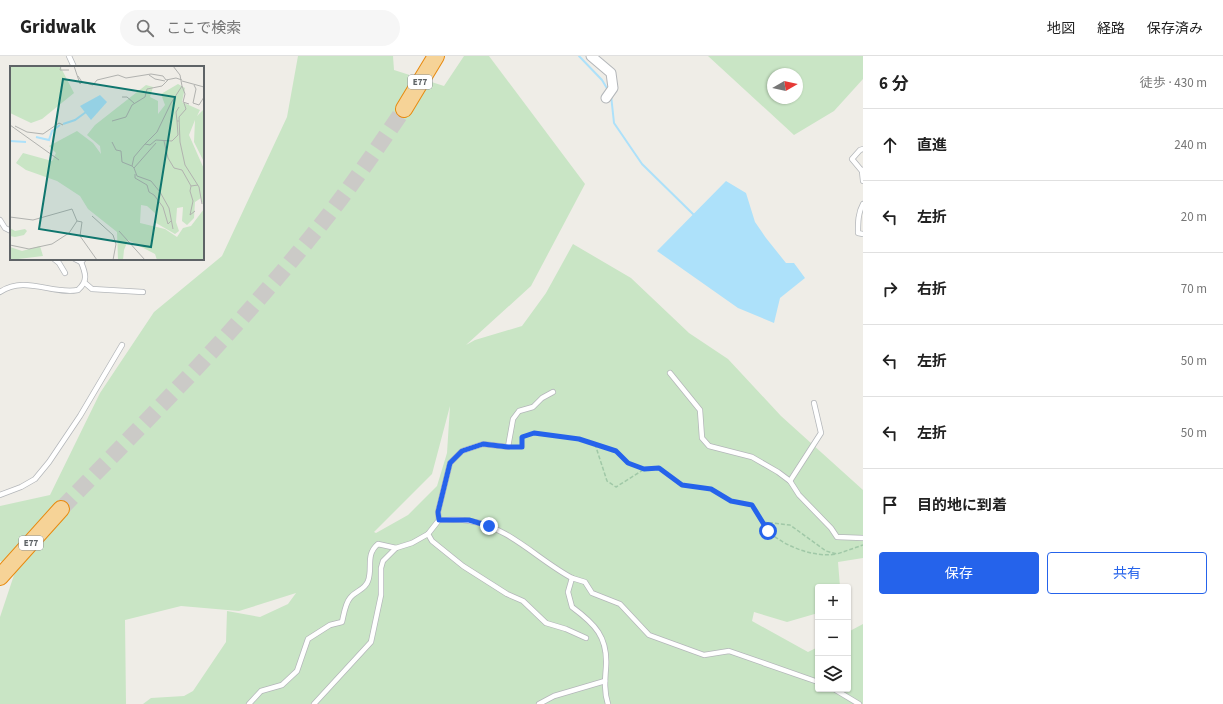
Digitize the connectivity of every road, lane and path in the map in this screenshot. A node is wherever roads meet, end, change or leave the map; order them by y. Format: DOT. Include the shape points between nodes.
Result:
graph roads {
  1 [pos="69,56"];
  2 [pos="429,56"];
  3 [pos="436,56"];
  4 [pos="591,56"];
  5 [pos="74,66"];
  6 [pos="606,98"];
  7 [pos="863,149"];
  8 [pos="862,170"];
  9 [pos="863,181"];
  10 [pos="863,204"];
  11 [pos="0,220"];
  12 [pos="10,230"];
  13 [pos="863,234"];
  14 [pos="55,260"];
  15 [pos="83,261"];
  16 [pos="65,273"];
  17 [pos="85,283"];
  18 [pos="0,292"];
  19 [pos="143,292"];
  20 [pos="122,345"];
  21 [pos="670,373"];
  22 [pos="553,392"];
  23 [pos="814,404"];
  24 [pos="595,444"];
  25 [pos="508,447"];
  26 [pos="644,469"];
  27 [pos="790,481"];
  28 [pos="0,495"];
  29 [pos="439,520"];
  30 [pos="762,521"];
  31 [pos="428,534"];
  32 [pos="863,538"];
  33 [pos="863,545"];
  34 [pos="396,548"];
  35 [pos="837,554"];
  36 [pos="0,568"];
  37 [pos="0,577"];
  38 [pos="572,578"];
  39 [pos="586,638"];
  40 [pos="605,681"];
  41 [pos="815,681"];
  42 [pos="839,692"];
  43 [pos="249,704"];
  44 [pos="314,704"];
  45 [pos="539,704"];
  46 [pos="608,704"];
  47 [pos="859,704"];
  1 -- 5 [label="lane"];
  2 -- 3 [label="highway, E77" via="401,107"];
  4 -- 6 [label="street" via="611,73 613,88"];
  7 -- 8 [label="lane" via="852,159"];
  8 -- 9 [label="lane"];
  10 -- 13 [label="lane" via="858,224 858,233"];
  11 -- 12 [label="lane"];
  14 -- 16 [label="lane"];
  15 -- 17 [label="lane"];
  17 -- 18 [label="lane" via="78,290 71,291 27,285 7,288"];
  17 -- 19 [label="lane" via="92,289"];
  20 -- 28 [label="lane" via="49,462 35,479"];
  21 -- 27 [label="lane" via="700,410 702,438 709,446 752,457"];
  22 -- 25 [label="lane" via="533,407 520,411 513,419"];
  23 -- 27 [label="lane" via="821,433"];
  24 -- 25 [label="path" via="579,439 534,433 522,437 522,447"];
  24 -- 26 [label="path" via="616,451 628,463"];
  24 -- 26 [label="path" via="607,481 616,487"];
  25 -- 29 [label="lane" via="483,444 462,451 450,463 438,512"];
  26 -- 30 [label="path" via="659,468 682,485 711,489 731,501 752,505"];
  27 -- 32 [label="lane" via="799,495 837,537"];
  29 -- 31 [label="lane"];
  29 -- 38 [label="lane" via="469,520 489,526"];
  30 -- 35 [label="path" via="790,525 826,551"];
  30 -- 35 [label="path" via="768,531 795,549 825,556"];
  31 -- 34 [label="lane"];
  31 -- 39 [label="lane" via="432,541 463,566 507,594 523,601 546,623"];
  33 -- 35 [label="path"];
  34 -- 43 [label="lane" via="378,544 372,549 369,580 348,599 342,622 330,625 308,639 296,671 282,685 261,691"];
  34 -- 44 [label="lane" via="383,560 381,595 371,642"];
  36 -- 37 [label="highway, E77" via="59,507"];
  38 -- 40 [label="lane" via="568,592 572,607 589,619 602,636 606,659"];
  38 -- 41 [label="lane" via="585,582 592,593 620,604 649,635 704,655 729,651"];
  40 -- 45 [label="lane" via="554,696"];
  40 -- 46 [label="lane"];
  42 -- 47 [label="lane"];
}
